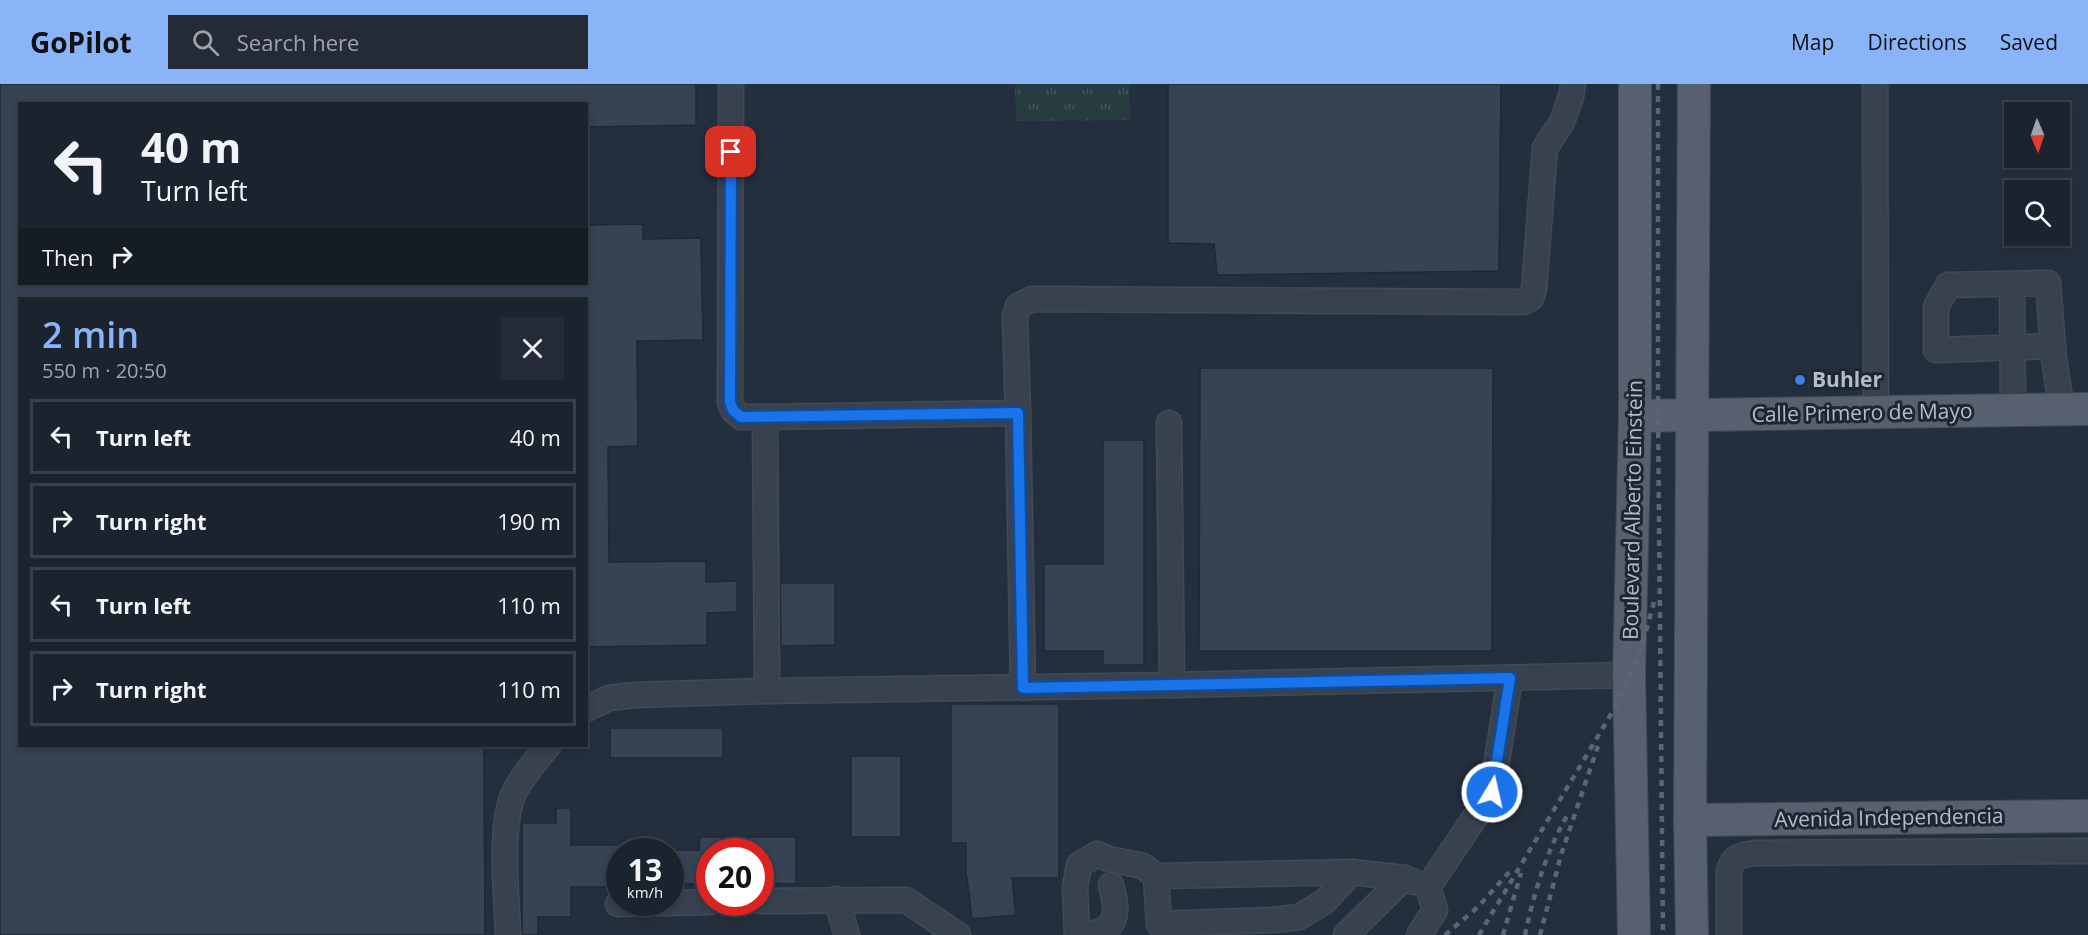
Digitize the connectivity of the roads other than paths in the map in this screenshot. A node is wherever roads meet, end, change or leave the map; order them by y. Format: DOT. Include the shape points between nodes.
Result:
graph roads {
  1 [pos="731,84"];
  2 [pos="1573,84"];
  3 [pos="1622,84"];
  4 [pos="1635,84"];
  5 [pos="1694,84"];
  6 [pos="1875,84"];
  7 [pos="2012,285"];
  8 [pos="2053,346"];
  9 [pos="2012,348"];
  10 [pos="2013,410"];
  11 [pos="2075,410"];
  12 [pos="1876,412"];
  13 [pos="1018,413"];
  14 [pos="1693,415"];
  15 [pos="1635,416"];
  16 [pos="765,417"];
  17 [pos="1169,423"];
  18 [pos="1629,675"];
  19 [pos="1510,678"];
  20 [pos="1173,685"];
  21 [pos="1023,688"];
  22 [pos="767,691"];
  23 [pos="588,708"];
  24 [pos="547,747"];
  25 [pos="2088,816"];
  26 [pos="1690,820"];
  27 [pos="2088,851"];
  28 [pos="1109,859"];
  29 [pos="1352,872"];
  30 [pos="1156,876"];
  31 [pos="1404,879"];
  32 [pos="1111,885"];
  33 [pos="1075,886"];
  34 [pos="1428,887"];
  35 [pos="836,899"];
  36 [pos="774,901"];
  37 [pos="1159,929"];
  38 [pos="508,935"];
  39 [pos="847,935"];
  40 [pos="958,935"];
  41 [pos="1077,935"];
  42 [pos="1084,935"];
  43 [pos="1346,935"];
  44 [pos="1419,935"];
  45 [pos="1634,935"];
  46 [pos="1692,935"];
  47 [pos="1729,935"];
  1 -- 16 [label="lane" via="730,402 741,417"];
  2 -- 13 [label="lane" via="1562,122 1545,148 1534,289 1528,300 1032,299 1018,306 1015,317"];
  3 -- 15 [label="lane" via="1624,390"];
  4 -- 15 [label="main road, Boulevard Alberto Einstein"];
  5 -- 14 [label="main road"];
  6 -- 12 [label="lane"];
  7 -- 8 [label="lane" via="2048,283"];
  7 -- 9 [label="lane"];
  7 -- 9 [label="lane" via="1948,285 1936,307 1936,351"];
  8 -- 9 [label="lane"];
  8 -- 11 [label="lane"];
  9 -- 10 [label="lane"];
  10 -- 11 [label="main road, Calle Primero de Mayo"];
  10 -- 12 [label="main road, Calle Primero de Mayo"];
  12 -- 14 [label="main road, Calle Primero de Mayo"];
  13 -- 16 [label="lane"];
  13 -- 21 [label="lane"];
  14 -- 15 [label="main road, Calle Primero de Mayo"];
  14 -- 26 [label="main road"];
  15 -- 18 [label="main road, Boulevard Alberto Einstein"];
  16 -- 22 [label="lane"];
  17 -- 20 [label="lane"];
  18 -- 19 [label="lane"];
  18 -- 45 [label="main road, Boulevard Alberto Einstein"];
  19 -- 20 [label="lane"];
  19 -- 34 [label="lane" via="1492,792"];
  20 -- 21 [label="lane"];
  21 -- 22 [label="lane"];
  22 -- 23 [label="lane" via="634,695 609,698"];
  24 -- 38 [label="lane" via="514,794 508,811"];
  25 -- 26 [label="main road, Avenida Independencia"];
  26 -- 46 [label="main road"];
  27 -- 47 [label="lane" via="1742,855 1732,861 1729,870"];
  28 -- 30 [label="lane" via="1143,866"];
  28 -- 32 [label="lane"];
  28 -- 33 [label="lane" via="1096,854 1078,865"];
  29 -- 30 [label="lane"];
  29 -- 31 [label="lane"];
  29 -- 37 [label="lane" via="1324,902 1299,917"];
  30 -- 37 [label="lane"];
  31 -- 34 [label="lane"];
  31 -- 43 [label="lane"];
  32 -- 33 [label="lane" via="1103,893 1094,894"];
  32 -- 42 [label="lane" via="1115,915 1112,925 1107,930"];
  33 -- 41 [label="lane"];
  34 -- 44 [label="lane" via="1435,910"];
  35 -- 36 [label="lane"];
  35 -- 39 [label="lane"];
  35 -- 40 [label="lane" via="906,900"];
}
